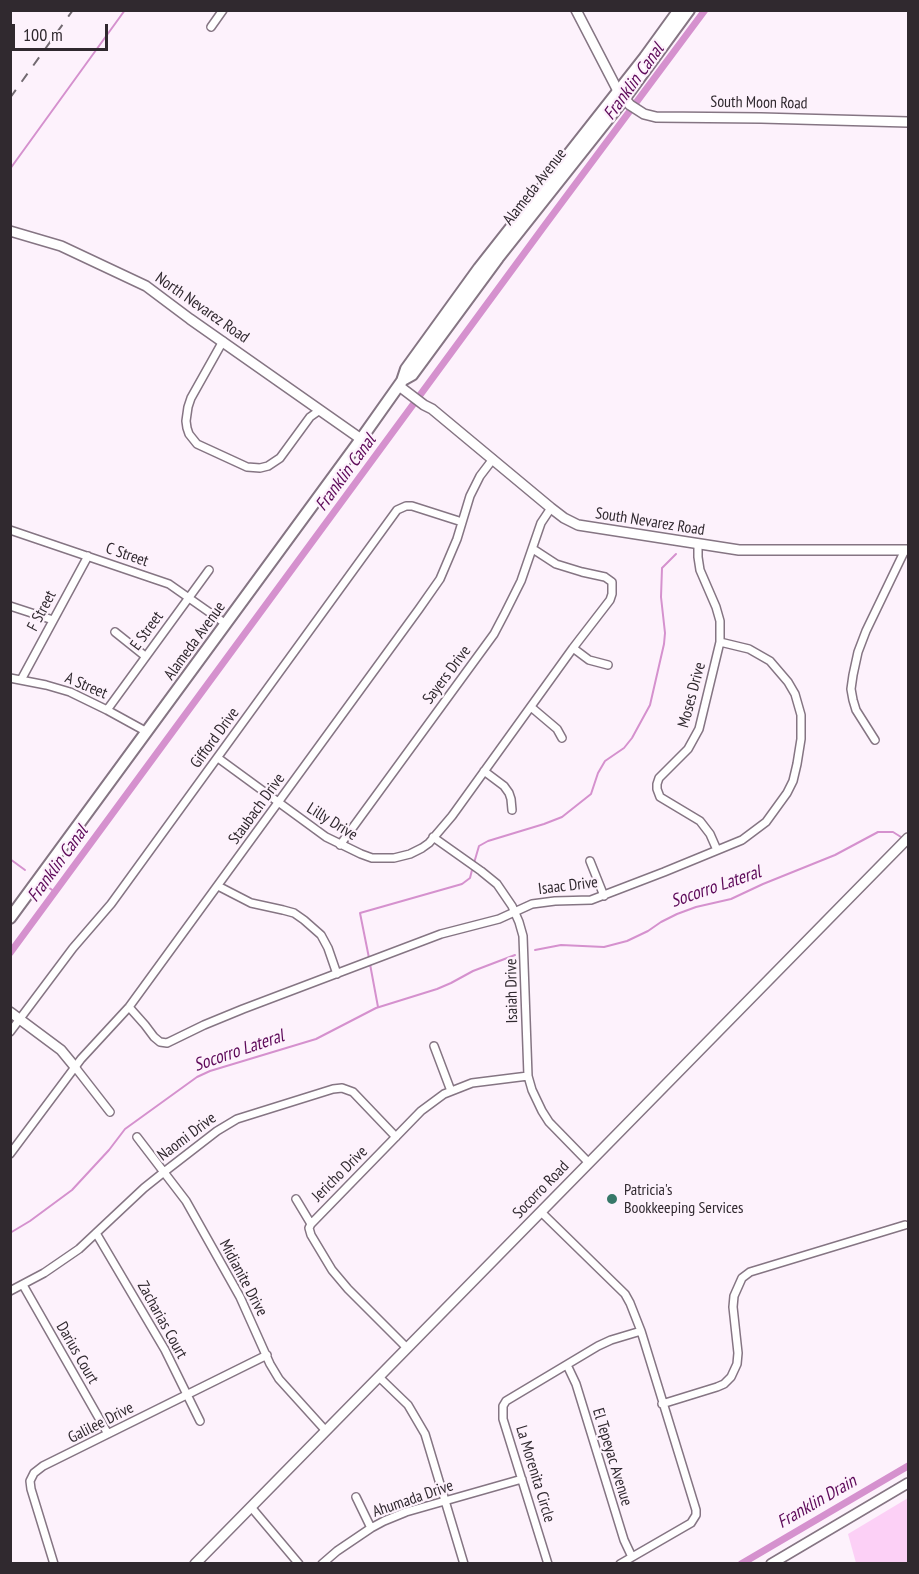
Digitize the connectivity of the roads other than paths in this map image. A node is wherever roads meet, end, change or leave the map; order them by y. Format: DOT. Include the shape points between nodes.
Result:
graph roads {
  1 [pos="223,10"];
  2 [pos="576,10"];
  3 [pos="679,10"];
  4 [pos="689,10"];
  5 [pos="211,27"];
  6 [pos="623,98"];
  7 [pos="909,122"];
  8 [pos="10,231"];
  9 [pos="223,341"];
  10 [pos="403,385"];
  11 [pos="320,410"];
  12 [pos="361,439"];
  13 [pos="493,459"];
  14 [pos="551,508"];
  15 [pos="462,522"];
  16 [pos="10,530"];
  17 [pos="698,544"];
  18 [pos="533,549"];
  19 [pos="907,550"];
  20 [pos="88,556"];
  21 [pos="209,570"];
  22 [pos="188,597"];
  23 [pos="10,606"];
  24 [pos="52,620"];
  25 [pos="226,624"];
  26 [pos="115,632"];
  27 [pos="720,642"];
  28 [pos="573,648"];
  29 [pos="146,656"];
  30 [pos="608,665"];
  31 [pos="10,678"];
  32 [pos="21,680"];
  33 [pos="531,706"];
  34 [pos="107,710"];
  35 [pos="147,732"];
  36 [pos="562,738"];
  37 [pos="875,740"];
  38 [pos="218,758"];
  39 [pos="484,771"];
  40 [pos="278,803"];
  41 [pos="512,810"];
  42 [pos="433,837"];
  43 [pos="909,838"];
  44 [pos="340,845"];
  45 [pos="717,850"];
  46 [pos="590,861"];
  47 [pos="218,886"];
  48 [pos="604,896"];
  49 [pos="515,912"];
  50 [pos="10,918"];
  51 [pos="337,974"];
  52 [pos="129,1008"];
  53 [pos="10,1011"];
  54 [pos="20,1019"];
  55 [pos="10,1032"];
  56 [pos="434,1046"];
  57 [pos="75,1067"];
  58 [pos="528,1076"];
  59 [pos="451,1091"];
  60 [pos="110,1112"];
  61 [pos="137,1137"];
  62 [pos="396,1137"];
  63 [pos="10,1154"];
  64 [pos="589,1163"];
  65 [pos="164,1172"];
  66 [pos="296,1199"];
  67 [pos="541,1212"];
  68 [pos="311,1224"];
  69 [pos="905,1225"];
  70 [pos="96,1233"];
  71 [pos="23,1285"];
  72 [pos="10,1291"];
  73 [pos="640,1331"];
  74 [pos="407,1348"];
  75 [pos="267,1355"];
  76 [pos="567,1365"];
  77 [pos="379,1377"];
  78 [pos="187,1395"];
  79 [pos="662,1404"];
  80 [pos="201,1421"];
  81 [pos="326,1431"];
  82 [pos="108,1434"];
  83 [pos="522,1479"];
  84 [pos="909,1483"];
  85 [pos="356,1497"];
  86 [pos="446,1501"];
  87 [pos="251,1507"];
  88 [pos="371,1528"];
  89 [pos="632,1557"];
  90 [pos="54,1563"];
  91 [pos="195,1563"];
  92 [pos="299,1563"];
  93 [pos="322,1563"];
  94 [pos="464,1563"];
  95 [pos="548,1563"];
  96 [pos="621,1563"];
  97 [pos="771,1563"];
  1 -- 5 [label="street"];
  2 -- 6 [label="street"];
  3 -- 6 [label="main road, Alameda Avenue"];
  4 -- 6 [label="main road, Alameda Avenue"];
  6 -- 7 [label="street, South Moon Road" via="639,112 656,117"];
  6 -- 10 [label="main road, Alameda Avenue" via="479,268 406,369"];
  8 -- 9 [label="street, North Nevarez Road" via="61,246 133,279"];
  9 -- 11 [label="street, North Nevarez Road"];
  9 -- 11 [label="street" via="188,407 186,428 198,444 247,467 260,468 280,458 310,417"];
  10 -- 12 [label="main road, Alameda Avenue"];
  10 -- 13 [label="street, South Nevarez Road"];
  11 -- 12 [label="street, North Nevarez Road"];
  12 -- 25 [label="main road, Alameda Avenue"];
  13 -- 14 [label="street, South Nevarez Road"];
  13 -- 15 [label="street, Staubach Drive" via="470,496"];
  14 -- 17 [label="street, South Nevarez Road" via="585,527"];
  14 -- 18 [label="street, Sayers Drive" via="541,523"];
  15 -- 38 [label="street, Gifford Drive" via="412,506 397,510"];
  15 -- 40 [label="street, Staubach Drive" via="440,579"];
  16 -- 20 [label="street, C Street"];
  17 -- 19 [label="street, South Nevarez Road" via="739,550"];
  17 -- 27 [label="street, Moses Drive" via="700,570 720,621"];
  18 -- 28 [label="street, Lilly Drive" via="556,564 612,582 610,600"];
  18 -- 44 [label="street, Sayers Drive" via="494,633"];
  19 -- 37 [label="street" via="866,631 853,675 851,690 856,710"];
  20 -- 22 [label="street, C Street" via="170,584"];
  20 -- 24 [label="street, F Street"];
  21 -- 22 [label="street, E Street"];
  22 -- 25 [label="street, C Street"];
  22 -- 29 [label="street, E Street"];
  23 -- 24 [label="street"];
  24 -- 32 [label="street, F Street"];
  25 -- 35 [label="main road, Alameda Avenue"];
  26 -- 29 [label="street"];
  27 -- 45 [label="street, Moses Drive" via="699,729 688,749 657,784 660,797 705,826"];
  27 -- 45 [label="street, Isaac Drive" via="749,649 770,661 785,678 798,703 801,739 793,781 776,810 742,840"];
  28 -- 30 [label="street" via="589,660"];
  28 -- 33 [label="street, Lilly Drive"];
  29 -- 34 [label="street, E Street"];
  31 -- 32 [label="street, A Street"];
  32 -- 34 [label="street, A Street" via="63,689"];
  33 -- 36 [label="street"];
  33 -- 39 [label="street, Lilly Drive"];
  34 -- 35 [label="street, A Street"];
  35 -- 50 [label="main road, Alameda Avenue"];
  38 -- 40 [label="street, Lilly Drive"];
  38 -- 54 [label="street, Gifford Drive"];
  39 -- 41 [label="street" via="504,786"];
  39 -- 42 [label="street, Lilly Drive"];
  40 -- 44 [label="street, Lilly Drive"];
  40 -- 47 [label="street, Staubach Drive"];
  42 -- 44 [label="street, Lilly Drive" via="422,848 394,858 372,858"];
  42 -- 49 [label="street, Isaiah Drive" via="496,884"];
  43 -- 64 [label="street, Socorro Road"];
  45 -- 48 [label="street, Isaac Drive"];
  46 -- 48 [label="street"];
  47 -- 51 [label="street" via="250,903 294,913 304,920 321,935"];
  47 -- 52 [label="street, Staubach Drive"];
  48 -- 49 [label="street, Isaac Drive" via="541,902"];
  49 -- 51 [label="street, Isaac Drive" via="441,934"];
  49 -- 58 [label="street, Isaiah Drive" via="525,950"];
  51 -- 52 [label="street, Isaac Drive" via="167,1043 157,1041"];
  52 -- 57 [label="street, Staubach Drive"];
  53 -- 54 [label="street"];
  54 -- 55 [label="street, Gifford Drive"];
  54 -- 57 [label="street" via="61,1050"];
  56 -- 59 [label="street"];
  57 -- 60 [label="street"];
  57 -- 63 [label="street, Staubach Drive"];
  58 -- 59 [label="street, Jericho Drive" via="472,1083"];
  58 -- 64 [label="street, Isaiah Drive" via="536,1101 549,1122"];
  59 -- 62 [label="street, Jericho Drive" via="422,1111"];
  61 -- 65 [label="street, Midianite Drive"];
  62 -- 65 [label="street, Naomi Drive" via="353,1092 339,1088 231,1122"];
  62 -- 68 [label="street, Jericho Drive"];
  64 -- 67 [label="street, Socorro Road"];
  65 -- 70 [label="street, Naomi Drive"];
  65 -- 75 [label="street, Midianite Drive" via="186,1201 219,1259"];
  66 -- 68 [label="street"];
  67 -- 73 [label="street" via="625,1294"];
  67 -- 74 [label="street, Socorro Road"];
  68 -- 74 [label="street, Jericho Drive" via="311,1235 332,1270"];
  69 -- 79 [label="street" via="750,1272 742,1278 734,1296 738,1353 732,1377 724,1384"];
  70 -- 71 [label="street, Naomi Drive" via="56,1266"];
  70 -- 78 [label="street, Zacharias Court"];
  71 -- 72 [label="street, Naomi Drive"];
  71 -- 82 [label="street, Darius Court"];
  73 -- 76 [label="street, La Morenita Circle" via="611,1340"];
  73 -- 79 [label="street"];
  74 -- 77 [label="street, Socorro Road"];
  75 -- 78 [label="street, Galilee Drive"];
  75 -- 81 [label="street, Midianite Drive" via="279,1379"];
  76 -- 83 [label="street, La Morenita Circle" via="503,1406 503,1419"];
  76 -- 89 [label="street, El Tepeyac Avenue"];
  77 -- 81 [label="street, Socorro Road"];
  77 -- 86 [label="street" via="408,1405 422,1428"];
  78 -- 80 [label="street, Zacharias Court"];
  78 -- 82 [label="street, Galilee Drive"];
  79 -- 89 [label="street" via="696,1515 691,1523"];
  81 -- 87 [label="street, Socorro Road"];
  82 -- 90 [label="street, Galilee Drive" via="43,1466 32,1476 31,1490"];
  83 -- 86 [label="street, Ahumada Drive"];
  83 -- 95 [label="street, La Morenita Circle"];
  84 -- 97 [label="street"];
  85 -- 88 [label="street"];
  86 -- 88 [label="street, Ahumada Drive" via="406,1512"];
  86 -- 94 [label="street"];
  87 -- 91 [label="street, Socorro Road"];
  87 -- 92 [label="street"];
  88 -- 93 [label="street, Ahumada Drive"];
  89 -- 96 [label="street"];
}
